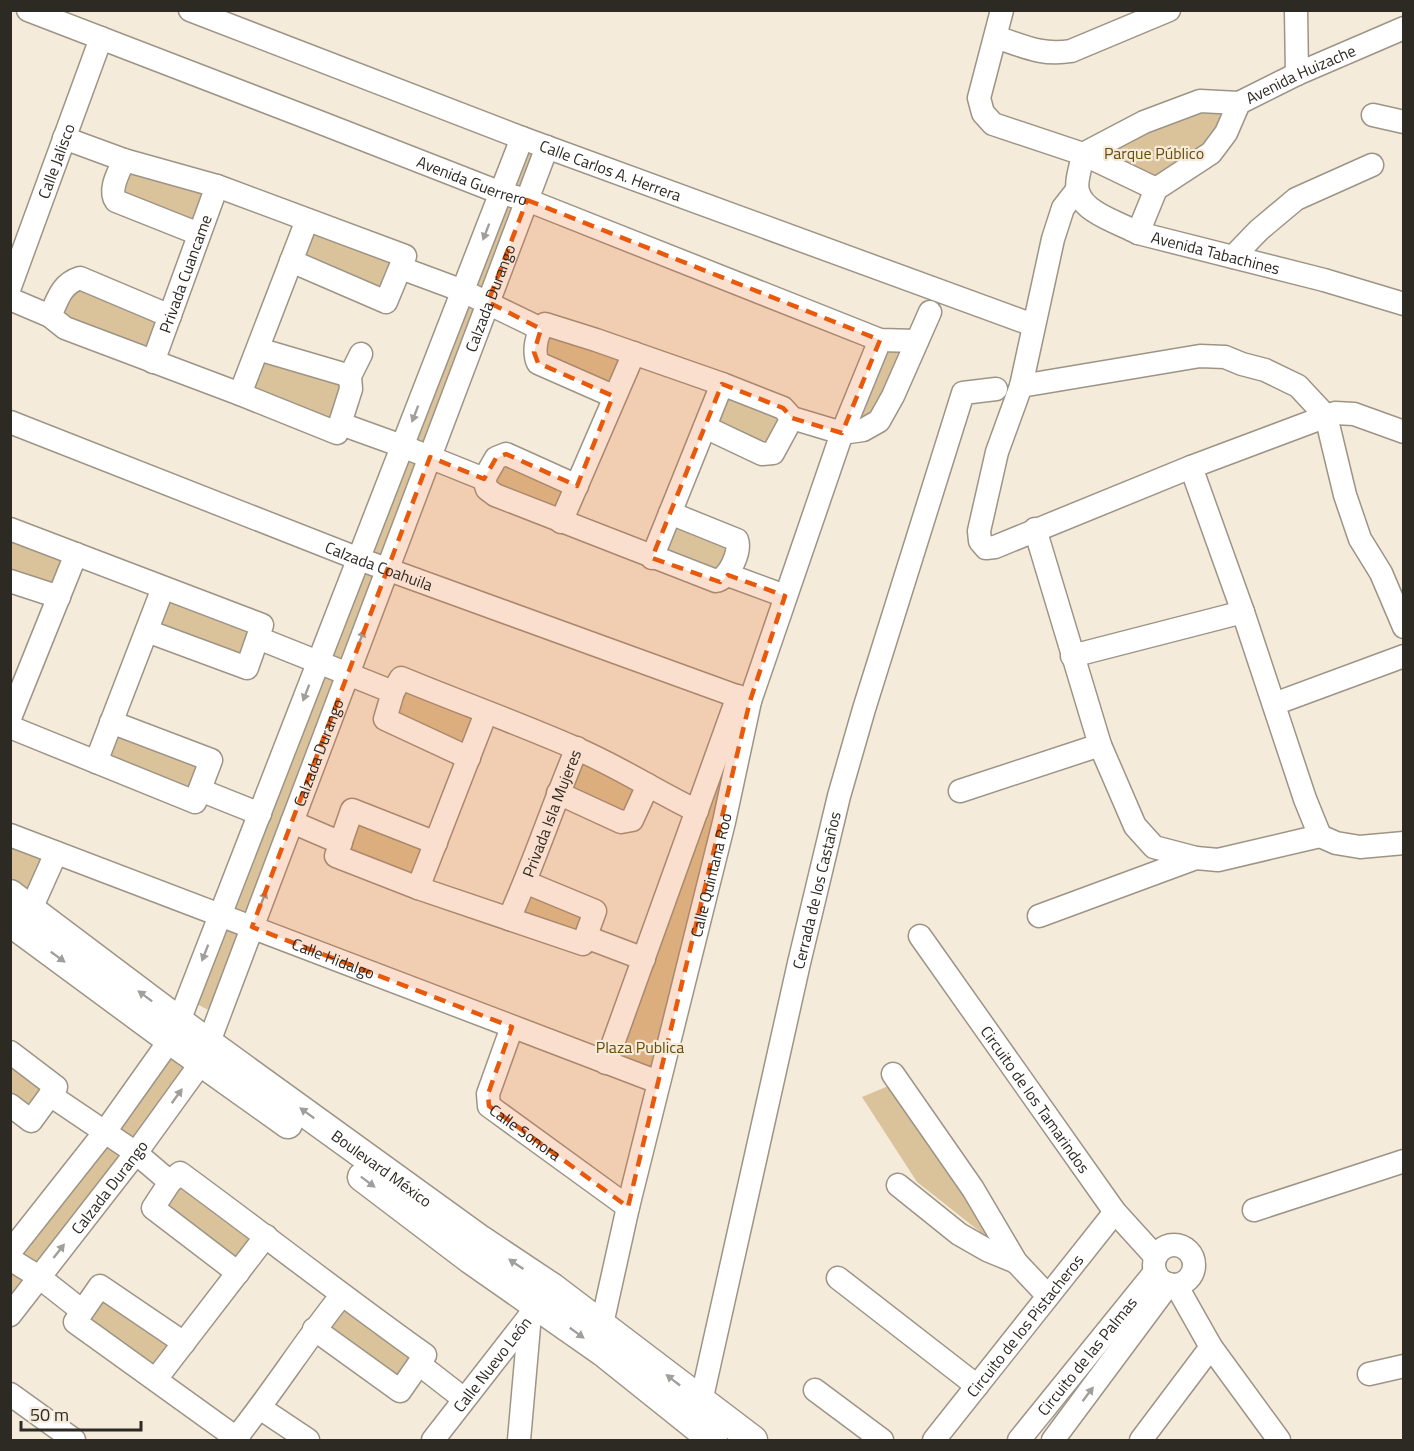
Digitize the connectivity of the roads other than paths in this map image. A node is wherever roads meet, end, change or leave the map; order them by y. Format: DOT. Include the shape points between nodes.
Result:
graph roads {
  1 [pos="28,10"];
  2 [pos="190,10"];
  3 [pos="1002,10"];
  4 [pos="1169,10"];
  5 [pos="1296,10"];
  6 [pos="1404,28"];
  7 [pos="996,37"];
  8 [pos="101,38"];
  9 [pos="1378,38"];
  10 [pos="1404,49"];
  11 [pos="1297,74"];
  12 [pos="1239,103"];
  13 [pos="1373,115"];
  14 [pos="1404,122"];
  15 [pos="64,138"];
  16 [pos="522,138"];
  17 [pos="547,147"];
  18 [pos="1083,154"];
  19 [pos="124,160"];
  20 [pos="1372,165"];
  21 [pos="217,186"];
  22 [pos="1156,189"];
  23 [pos="1077,190"];
  24 [pos="501,193"];
  25 [pos="527,200"];
  26 [pos="307,220"];
  27 [pos="1138,233"];
  28 [pos="200,234"];
  29 [pos="1233,257"];
  30 [pos="291,261"];
  31 [pos="401,268"];
  32 [pos="10,287"];
  33 [pos="463,291"];
  34 [pos="10,299"];
  35 [pos="488,302"];
  36 [pos="1404,304"];
  37 [pos="930,312"];
  38 [pos="50,316"];
  39 [pos="170,316"];
  40 [pos="1033,324"];
  41 [pos="541,328"];
  42 [pos="880,340"];
  43 [pos="917,341"];
  44 [pos="258,349"];
  45 [pos="634,353"];
  46 [pos="361,354"];
  47 [pos="153,362"];
  48 [pos="350,376"];
  49 [pos="722,384"];
  50 [pos="1021,386"];
  51 [pos="996,388"];
  52 [pos="240,394"];
  53 [pos="613,396"];
  54 [pos="1326,416"];
  55 [pos="792,418"];
  56 [pos="10,422"];
  57 [pos="341,424"];
  58 [pos="705,427"];
  59 [pos="1404,432"];
  60 [pos="842,433"];
  61 [pos="402,446"];
  62 [pos="430,457"];
  63 [pos="1191,466"];
  64 [pos="484,479"];
  65 [pos="577,486"];
  66 [pos="670,513"];
  67 [pos="561,522"];
  68 [pos="10,529"];
  69 [pos="1035,529"];
  70 [pos="76,554"];
  71 [pos="359,558"];
  72 [pos="652,558"];
  73 [pos="388,568"];
  74 [pos="728,575"];
  75 [pos="10,581"];
  76 [pos="163,588"];
  77 [pos="785,596"];
  78 [pos="59,597"];
  79 [pos="1243,612"];
  80 [pos="1404,627"];
  81 [pos="147,631"];
  82 [pos="258,638"];
  83 [pos="1072,656"];
  84 [pos="1404,656"];
  85 [pos="319,661"];
  86 [pos="348,674"];
  87 [pos="17,683"];
  88 [pos="393,692"];
  89 [pos="744,699"];
  90 [pos="1274,704"];
  91 [pos="486,713"];
  92 [pos="10,718"];
  93 [pos="111,722"];
  94 [pos="10,728"];
  95 [pos="1100,745"];
  96 [pos="577,748"];
  97 [pos="469,758"];
  98 [pos="96,762"];
  99 [pos="648,785"];
  100 [pos="200,790"];
  101 [pos="960,791"];
  102 [pos="558,793"];
  103 [pos="697,811"];
  104 [pos="260,814"];
  105 [pos="292,822"];
  106 [pos="10,835"];
  107 [pos="1320,836"];
  108 [pos="341,843"];
  109 [pos="436,843"];
  110 [pos="1401,849"];
  111 [pos="56,853"];
  112 [pos="1196,858"];
  113 [pos="525,882"];
  114 [pos="418,888"];
  115 [pos="17,909"];
  116 [pos="220,915"];
  117 [pos="1039,916"];
  118 [pos="509,919"];
  119 [pos="252,927"];
  120 [pos="921,936"];
  121 [pos="586,937"];
  122 [pos="644,959"];
  123 [pos="512,1027"];
  124 [pos="174,1031"];
  125 [pos="10,1052"];
  126 [pos="205,1053"];
  127 [pos="606,1063"];
  128 [pos="893,1074"];
  129 [pos="658,1082"];
  130 [pos="50,1095"];
  131 [pos="10,1105"];
  132 [pos="104,1133"];
  133 [pos="136,1153"];
  134 [pos="1404,1161"];
  135 [pos="170,1182"];
  136 [pos="898,1185"];
  137 [pos="628,1207"];
  138 [pos="1254,1210"];
  139 [pos="1115,1212"];
  140 [pos="266,1236"];
  141 [pos="10,1252"];
  142 [pos="10,1259"];
  143 [pos="1016,1262"];
  144 [pos="238,1272"];
  145 [pos="1164,1274"];
  146 [pos="39,1277"];
  147 [pos="838,1278"];
  148 [pos="341,1296"];
  149 [pos="1048,1296"];
  150 [pos="540,1302"];
  151 [pos="81,1310"];
  152 [pos="10,1315"];
  153 [pos="602,1324"];
  154 [pos="314,1329"];
  155 [pos="184,1343"];
  156 [pos="1211,1347"];
  157 [pos="419,1364"];
  158 [pos="1404,1366"];
  159 [pos="1370,1374"];
  160 [pos="156,1379"];
  161 [pos="977,1386"];
  162 [pos="815,1390"];
  163 [pos="10,1394"];
  164 [pos="464,1399"];
  165 [pos="260,1408"];
  166 [pos="703,1423"];
  167 [pos="1270,1436"];
  168 [pos="237,1439"];
  169 [pos="74,1440"];
  170 [pos="308,1440"];
  171 [pos="433,1440"];
  172 [pos="519,1440"];
  173 [pos="753,1440"];
  174 [pos="882,1440"];
  175 [pos="933,1440"];
  176 [pos="1019,1440"];
  177 [pos="1053,1440"];
  178 [pos="1141,1440"];
  1 -- 8 [label="street, Avenida Guerrero"];
  2 -- 16 [label="street, Calle Carlos A. Herrera"];
  3 -- 7 [label="street"];
  4 -- 7 [label="street" via="1071,51 1041,52"];
  5 -- 11 [label="street"];
  6 -- 9 [label="street, Avenida Huizache"];
  7 -- 18 [label="street" via="979,98 983,113 993,124"];
  8 -- 15 [label="street, Calle Jalisco"];
  8 -- 24 [label="street, Avenida Guerrero"];
  9 -- 10 [label="street"];
  9 -- 11 [label="street, Avenida Huizache"];
  11 -- 12 [label="street, Avenida Huizache"];
  12 -- 18 [label="street, Avenida Huizache" via="1200,101 1144,122"];
  12 -- 22 [label="street" via="1226,133 1211,153"];
  13 -- 14 [label="street"];
  15 -- 19 [label="street"];
  15 -- 32 [label="street, Calle Jalisco"];
  16 -- 17 [label="street, Calle Carlos A. Herrera"];
  16 -- 24 [label="street, Calzada Durango"];
  17 -- 25 [label="street, Calzada Durango"];
  17 -- 40 [label="street, Calle Carlos A. Herrera"];
  18 -- 22 [label="street"];
  18 -- 23 [label="street"];
  19 -- 21 [label="street"];
  19 -- 28 [label="street" via="112,191 116,201"];
  20 -- 29 [label="street" via="1296,199"];
  21 -- 26 [label="street"];
  21 -- 28 [label="street, Privada Cuancame"];
  22 -- 27 [label="street"];
  23 -- 27 [label="street, Avenida Tabachines" via="1089,208"];
  23 -- 40 [label="street" via="1063,208"];
  24 -- 25 [label="street, Avenida Guerrero"];
  24 -- 33 [label="street, Calzada Durango, one-way"];
  25 -- 35 [label="street, Calzada Durango"];
  25 -- 42 [label="street, Avenida Guerrero"];
  26 -- 30 [label="street"];
  26 -- 31 [label="street" via="405,256"];
  27 -- 29 [label="street, Avenida Tabachines"];
  28 -- 39 [label="street, Privada Cuancame"];
  29 -- 36 [label="street, Avenida Tabachines"];
  30 -- 31 [label="street" via="386,302"];
  30 -- 44 [label="street"];
  31 -- 33 [label="street"];
  33 -- 35 [label="street"];
  33 -- 61 [label="street, Calzada Durango, one-way"];
  34 -- 38 [label="street"];
  35 -- 41 [label="street"];
  35 -- 62 [label="street, Calzada Durango"];
  37 -- 43 [label="street"];
  38 -- 39 [label="street" via="61,291 70,281 80,278"];
  38 -- 47 [label="street" via="65,328"];
  39 -- 47 [label="street, Privada Cuancame"];
  40 -- 50 [label="street"];
  41 -- 45 [label="street" via="547,324"];
  41 -- 53 [label="street" via="534,352 538,363"];
  42 -- 43 [label="street, Avenida Guerrero"];
  42 -- 60 [label="street, Calle Quintana Roo"];
  43 -- 60 [label="street" via="879,421 863,430"];
  44 -- 48 [label="street"];
  44 -- 52 [label="street"];
  45 -- 49 [label="street"];
  45 -- 53 [label="street"];
  46 -- 48 [label="street"];
  47 -- 52 [label="street"];
  48 -- 57 [label="street" via="351,389"];
  49 -- 55 [label="street" via="783,408"];
  49 -- 58 [label="street"];
  50 -- 54 [label="street" via="1170,360 1226,357 1298,386"];
  50 -- 69 [label="street" via="997,452 980,541 986,548 995,547"];
  51 -- 166 [label="street, Cerrada de los Castaños" via="963,393 839,796 799,963"];
  52 -- 57 [label="street" via="337,433"];
  53 -- 65 [label="street"];
  54 -- 59 [label="street" via="1354,414"];
  54 -- 63 [label="street"];
  54 -- 80 [label="street" via="1360,539 1381,573"];
  55 -- 58 [label="street" via="770,454 762,454"];
  55 -- 60 [label="street"];
  56 -- 71 [label="street, Calzada Coahuila"];
  57 -- 61 [label="street"];
  58 -- 66 [label="street"];
  60 -- 77 [label="street, Calle Quintana Roo"];
  61 -- 62 [label="street"];
  61 -- 71 [label="street, Calzada Durango"];
  62 -- 64 [label="street"];
  62 -- 73 [label="street, Calzada Durango"];
  63 -- 69 [label="street"];
  63 -- 79 [label="street"];
  64 -- 65 [label="street" via="496,458 506,454"];
  64 -- 67 [label="street" via="487,489 495,495"];
  65 -- 67 [label="street"];
  66 -- 72 [label="street"];
  66 -- 74 [label="street" via="737,540 739,548"];
  67 -- 72 [label="street"];
  68 -- 70 [label="street"];
  69 -- 83 [label="street"];
  70 -- 76 [label="street"];
  70 -- 78 [label="street"];
  71 -- 73 [label="street, Calzada Coahuila"];
  71 -- 85 [label="street, Calzada Durango"];
  72 -- 74 [label="street" via="716,581"];
  86 -- 73 [label="street, Calzada Durango, one-way"];
  73 -- 89 [label="street, Calzada Coahuila"];
  74 -- 77 [label="street"];
  75 -- 78 [label="street"];
  76 -- 81 [label="street"];
  76 -- 82 [label="street" via="262,625"];
  77 -- 89 [label="street, Calle Quintana Roo"];
  78 -- 87 [label="street"];
  79 -- 83 [label="street"];
  79 -- 90 [label="street"];
  81 -- 82 [label="street" via="247,668"];
  81 -- 93 [label="street"];
  82 -- 85 [label="street"];
  83 -- 95 [label="street"];
  84 -- 90 [label="street"];
  85 -- 86 [label="street"];
  85 -- 104 [label="street, Calzada Durango, one-way"];
  86 -- 88 [label="street"];
  86 -- 105 [label="street, Calzada Durango"];
  87 -- 92 [label="street"];
  88 -- 91 [label="street" via="401,678"];
  88 -- 97 [label="street" via="385,719"];
  89 -- 103 [label="street, Calle Quintana Roo"];
  89 -- 129 [label="street, Calle Quintana Roo" via="724,822"];
  90 -- 107 [label="street"];
  91 -- 96 [label="street"];
  91 -- 97 [label="street"];
  93 -- 98 [label="street"];
  93 -- 100 [label="street" via="212,760"];
  94 -- 98 [label="street"];
  95 -- 101 [label="street"];
  95 -- 112 [label="street" via="1141,835 1154,847"];
  96 -- 99 [label="street, Privada Isla Mujeres"];
  96 -- 102 [label="street, Privada Isla Mujeres"];
  97 -- 109 [label="street"];
  98 -- 100 [label="street" via="195,802"];
  99 -- 102 [label="street" via="629,822 621,822"];
  99 -- 103 [label="street, Privada Isla Mujeres"];
  100 -- 104 [label="street"];
  102 -- 113 [label="street, Privada Isla Mujeres"];
  103 -- 122 [label="street, Calle Quintana Roo"];
  104 -- 116 [label="street, Calzada Durango"];
  105 -- 108 [label="street"];
  119 -- 105 [label="street, Calzada Durango, one-way"];
  106 -- 111 [label="street, Calle Hidalgo"];
  107 -- 110 [label="street" via="1360,847"];
  107 -- 112 [label="street" via="1218,860"];
  108 -- 109 [label="street" via="352,810"];
  108 -- 114 [label="street" via="336,856"];
  109 -- 114 [label="street"];
  111 -- 115 [label="street"];
  111 -- 116 [label="street, Calle Hidalgo"];
  112 -- 117 [label="street"];
  113 -- 118 [label="street, Privada Isla Mujeres"];
  113 -- 121 [label="street" via="594,911"];
  114 -- 118 [label="street"];
  115 -- 124 [label="main road, Boulevard México"];
  116 -- 119 [label="street, Calle Hidalgo"];
  116 -- 124 [label="street, Calzada Durango, one-way"];
  118 -- 121 [label="street" via="583,944"];
  119 -- 123 [label="street, Calle Hidalgo"];
  119 -- 126 [label="street, Calzada Durango"];
  120 -- 139 [label="street, Circuito de los Tamarindos"];
  121 -- 122 [label="street"];
  122 -- 127 [label="street, Calle Quintana Roo"];
  123 -- 127 [label="street, Calle Hidalgo"];
  123 -- 137 [label="street, Calle Sonora" via="488,1094 489,1106"];
  124 -- 126 [label="main road, Boulevard México"];
  124 -- 132 [label="street, Calzada Durango"];
  125 -- 130 [label="street" via="56,1087"];
  133 -- 126 [label="street, Calzada Durango, one-way"];
  126 -- 150 [label="main road, Boulevard México" via="481,1240"];
  127 -- 129 [label="street, Calle Hidalgo"];
  128 -- 143 [label="street" via="973,1189"];
  129 -- 137 [label="street, Calle Quintana Roo"];
  130 -- 131 [label="street" via="31,1120"];
  130 -- 132 [label="street"];
  132 -- 133 [label="street"];
  132 -- 141 [label="street, Calzada Durango"];
  133 -- 135 [label="street"];
  146 -- 133 [label="street, Calzada Durango, one-way"];
  134 -- 138 [label="street"];
  135 -- 140 [label="street" via="180,1173"];
  135 -- 144 [label="street" via="153,1208"];
  136 -- 143 [label="street" via="959,1234"];
  137 -- 153 [label="street, Calle Quintana Roo"];
  139 -- 145 [label="street, Circuito de los Tamarindos"];
  139 -- 149 [label="street, Circuito de los Pistacheros"];
  140 -- 144 [label="street"];
  140 -- 148 [label="street"];
  142 -- 146 [label="street"];
  143 -- 149 [label="street"];
  144 -- 155 [label="street"];
  145 -- 156 [label="street, Circuito de los Tamarindos"];
  145 -- 176 [label="street, Circuito de las Palmas"];
  177 -- 145 [label="street, Circuito de las Palmas, one-way"];
  146 -- 151 [label="street"];
  146 -- 152 [label="street, Calzada Durango"];
  147 -- 161 [label="street"];
  148 -- 154 [label="street"];
  148 -- 157 [label="street" via="425,1355"];
  149 -- 161 [label="street, Circuito de los Pistacheros"];
  150 -- 153 [label="main road, Boulevard México"];
  150 -- 164 [label="street, Calle Nuevo León"];
  150 -- 166 [label="main road, Boulevard México, one-way"];
  150 -- 172 [label="street"];
  151 -- 155 [label="street" via="100,1286"];
  151 -- 160 [label="street" via="75,1322"];
  166 -- 153 [label="main road, Boulevard México, one-way"];
  154 -- 157 [label="street" via="400,1391"];
  154 -- 165 [label="street"];
  155 -- 160 [label="street"];
  156 -- 167 [label="street, Circuito de los Tamarindos"];
  156 -- 178 [label="street"];
  157 -- 164 [label="street"];
  158 -- 159 [label="street"];
  160 -- 168 [label="street"];
  161 -- 175 [label="street, Circuito de los Pistacheros"];
  162 -- 174 [label="street"];
  163 -- 169 [label="street"];
  164 -- 171 [label="street, Calle Nuevo León"];
  165 -- 168 [label="street"];
  165 -- 170 [label="street"];
  166 -- 173 [label="main road, Boulevard México"];
}
